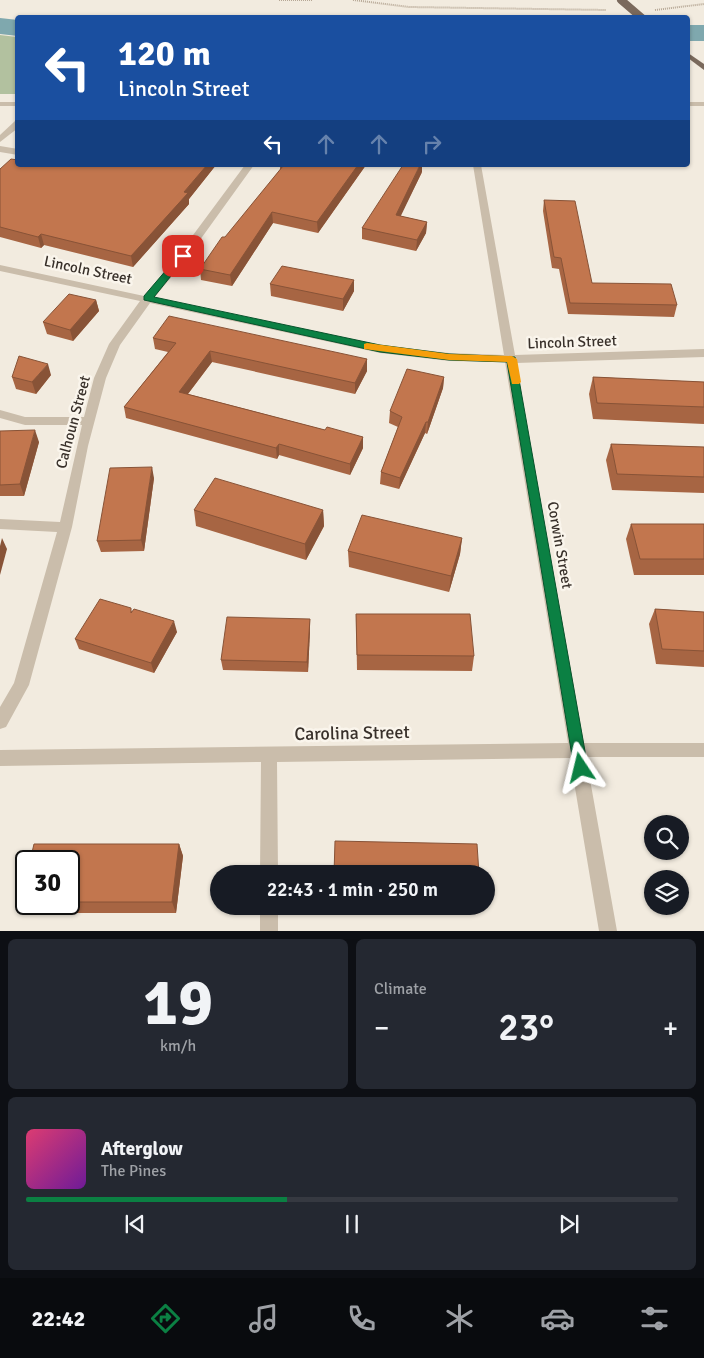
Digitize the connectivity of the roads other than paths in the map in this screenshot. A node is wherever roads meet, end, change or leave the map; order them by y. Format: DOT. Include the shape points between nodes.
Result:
graph roads {
  1 [pos="621,0"];
  2 [pos="638,15"];
  3 [pos="690,56"];
  4 [pos="704,68"];
  5 [pos="0,104"];
  6 [pos="15,104"];
  7 [pos="690,104"];
  8 [pos="704,104"];
  9 [pos="15,126"];
  10 [pos="0,138"];
  11 [pos="0,149"];
  12 [pos="15,152"];
  13 [pos="249,167"];
  14 [pos="477,167"];
  15 [pos="0,268"];
  16 [pos="148,298"];
  17 [pos="704,353"];
  18 [pos="512,359"];
  19 [pos="0,414"];
  20 [pos="88,421"];
  21 [pos="0,524"];
  22 [pos="65,527"];
  23 [pos="0,722"];
  24 [pos="578,750"];
  25 [pos="704,750"];
  26 [pos="269,754"];
  27 [pos="0,758"];
  28 [pos="269,865"];
  29 [pos="269,915"];
  30 [pos="269,930"];
  31 [pos="608,930"];
  1 -- 2 [label="main road, bridge"];
  3 -- 4 [label="main road"];
  5 -- 6 [label="street"];
  7 -- 8 [label="street"];
  9 -- 10 [label="street"];
  11 -- 12 [label="street"];
  13 -- 16 [label="street, Calhoun Street"];
  14 -- 18 [label="street, Corwin Street"];
  15 -- 16 [label="street, Lincoln Street"];
  16 -- 18 [label="street, Lincoln Street" via="380,349 449,357"];
  16 -- 20 [label="street, Calhoun Street" via="115,344 100,378"];
  17 -- 18 [label="street, Lincoln Street"];
  18 -- 24 [label="street, Corwin Street"];
  19 -- 20 [label="street" via="25,421"];
  20 -- 22 [label="street, Calhoun Street"];
  21 -- 22 [label="street"];
  22 -- 23 [label="street, Calhoun Street" via="21,685"];
  24 -- 25 [label="street, Carolina Street"];
  24 -- 26 [label="street, Carolina Street"];
  24 -- 31 [label="street, Corwin Street"];
  26 -- 27 [label="street, Carolina Street"];
  26 -- 28 [label="street"];
  29 -- 30 [label="street"];
}
